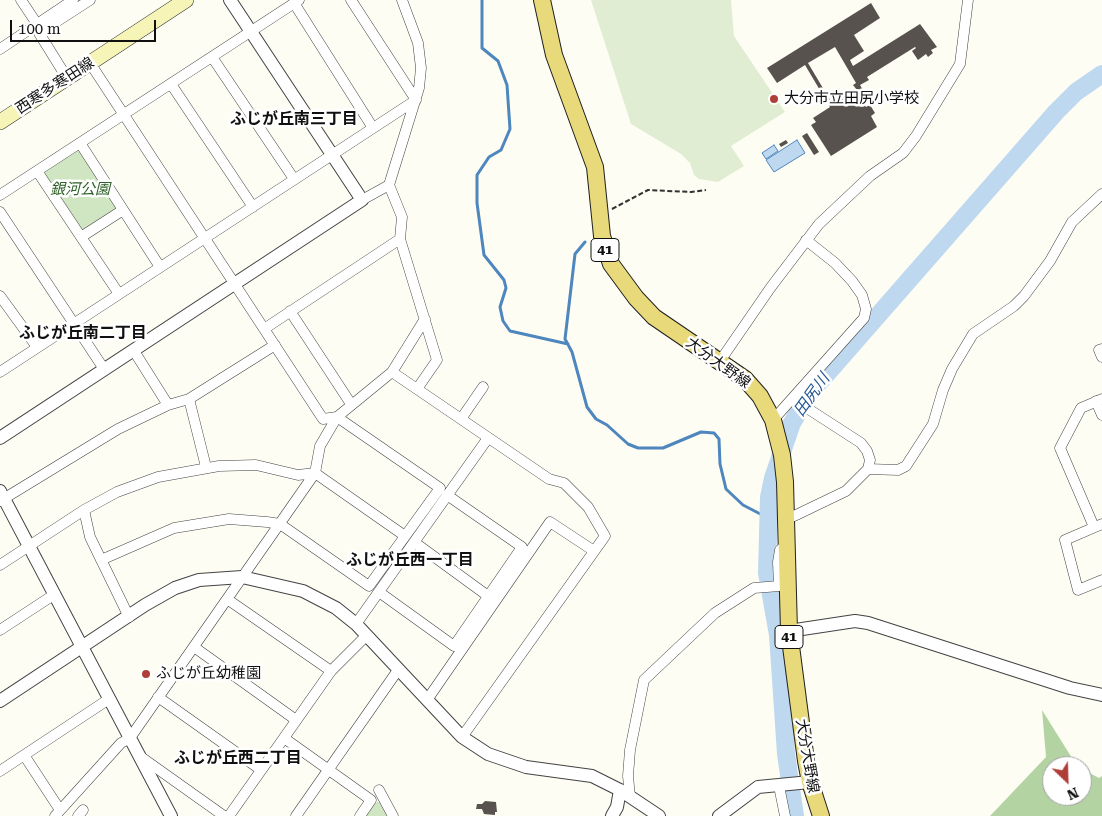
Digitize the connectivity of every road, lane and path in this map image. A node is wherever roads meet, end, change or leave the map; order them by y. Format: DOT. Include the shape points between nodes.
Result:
graph roads {
  1 [pos="21,0"];
  2 [pos="73,0"];
  3 [pos="90,0"];
  4 [pos="186,0"];
  5 [pos="230,0"];
  6 [pos="352,0"];
  7 [pos="402,0"];
  8 [pos="542,0"];
  9 [pos="968,0"];
  10 [pos="297,2"];
  11 [pos="37,24"];
  12 [pos="251,32"];
  13 [pos="0,48"];
  14 [pos="212,57"];
  15 [pos="90,63"];
  16 [pos="67,78"];
  17 [pos="171,84"];
  18 [pos="416,100"];
  19 [pos="123,115"];
  20 [pos="2,118"];
  21 [pos="373,128"];
  22 [pos="80,143"];
  23 [pos="332,155"];
  24 [pos="37,171"];
  25 [pos="294,179"];
  26 [pos="389,185"];
  27 [pos="706,190"];
  28 [pos="1102,194"];
  29 [pos="0,195"];
  30 [pos="362,200"];
  31 [pos="252,207"];
  32 [pos="123,210"];
  33 [pos="607,211"];
  34 [pos="0,212"];
  35 [pos="81,237"];
  36 [pos="205,238"];
  37 [pos="400,238"];
  38 [pos="806,240"];
  39 [pos="160,267"];
  40 [pos="234,283"];
  41 [pos="119,294"];
  42 [pos="0,296"];
  43 [pos="290,311"];
  44 [pos="425,320"];
  45 [pos="74,324"];
  46 [pos="264,329"];
  47 [pos="274,345"];
  48 [pos="37,347"];
  49 [pos="1102,349"];
  50 [pos="134,351"];
  51 [pos="1102,357"];
  52 [pos="720,361"];
  53 [pos="104,369"];
  54 [pos="0,372"];
  55 [pos="392,372"];
  56 [pos="483,387"];
  57 [pos="417,389"];
  58 [pos="189,399"];
  59 [pos="792,399"];
  60 [pos="1099,400"];
  61 [pos="350,404"];
  62 [pos="168,405"];
  63 [pos="1102,415"];
  64 [pos="337,417"];
  65 [pos="461,419"];
  66 [pos="775,427"];
  67 [pos="0,438"];
  68 [pos="488,438"];
  69 [pos="206,467"];
  70 [pos="868,469"];
  71 [pos="315,473"];
  72 [pos="447,495"];
  73 [pos="1,497"];
  74 [pos="84,510"];
  75 [pos="786,517"];
  76 [pos="280,524"];
  77 [pos="1098,526"];
  78 [pos="409,539"];
  79 [pos="29,546"];
  80 [pos="786,546"];
  81 [pos="594,551"];
  82 [pos="101,560"];
  83 [pos="0,565"];
  84 [pos="242,578"];
  85 [pos="1102,580"];
  86 [pos="378,592"];
  87 [pos="55,594"];
  88 [pos="488,596"];
  89 [pos="228,599"];
  90 [pos="129,617"];
  91 [pos="356,624"];
  92 [pos="0,630"];
  93 [pos="789,631"];
  94 [pos="365,637"];
  95 [pos="194,647"];
  96 [pos="83,648"];
  97 [pos="331,670"];
  98 [pos="398,670"];
  99 [pos="1102,695"];
  100 [pos="158,697"];
  101 [pos="109,699"];
  102 [pos="427,700"];
  103 [pos="0,701"];
  104 [pos="296,720"];
  105 [pos="462,737"];
  106 [pos="130,738"];
  107 [pos="284,738"];
  108 [pos="24,755"];
  109 [pos="139,756"];
  110 [pos="328,769"];
  111 [pos="261,770"];
  112 [pos="0,771"];
  113 [pos="804,782"];
  114 [pos="781,786"];
  115 [pos="379,790"];
  116 [pos="625,793"];
  117 [pos="57,813"];
  118 [pos="171,816"];
  119 [pos="224,816"];
  120 [pos="229,816"];
  121 [pos="296,816"];
  122 [pos="360,816"];
  123 [pos="394,816"];
  124 [pos="612,816"];
  125 [pos="659,816"];
  126 [pos="719,816"];
  127 [pos="785,816"];
  128 [pos="821,816"];
  1 -- 11 [label="street"];
  2 -- 11 [label="street"];
  3 -- 16 [label="street" via="39,33"];
  4 -- 15 [label="main road, 西寒多寒田線"];
  5 -- 12 [label="street"];
  6 -- 18 [label="street"];
  7 -- 18 [label="street" via="418,43 421,68"];
  8 -- 52 [label="main road, 大分大野線 / 41" via="554,55 595,167 602,236 611,264 654,317"];
  9 -- 38 [label="street" via="960,64 916,136 903,153 841,201"];
  10 -- 12 [label="street"];
  10 -- 21 [label="street"];
  11 -- 13 [label="street"];
  12 -- 14 [label="street"];
  12 -- 23 [label="street"];
  14 -- 17 [label="street"];
  14 -- 25 [label="street"];
  15 -- 16 [label="main road, 西寒多寒田線"];
  15 -- 19 [label="street"];
  16 -- 20 [label="main road, 西寒多寒田線"];
  17 -- 19 [label="street"];
  17 -- 31 [label="street"];
  18 -- 21 [label="street"];
  18 -- 26 [label="street"];
  19 -- 22 [label="street"];
  19 -- 36 [label="street"];
  21 -- 23 [label="street"];
  22 -- 24 [label="street"];
  22 -- 32 [label="street"];
  23 -- 25 [label="street"];
  23 -- 30 [label="street"];
  24 -- 29 [label="street"];
  24 -- 35 [label="street"];
  25 -- 31 [label="street"];
  26 -- 30 [label="street"];
  26 -- 37 [label="street" via="402,217"];
  27 -- 33 [label="path" via="648,190"];
  28 -- 70 [label="street" via="1072,222 1050,261 1024,296 973,334 952,369 933,424 906,466 898,470"];
  30 -- 40 [label="street"];
  31 -- 36 [label="street"];
  32 -- 35 [label="street"];
  32 -- 39 [label="street"];
  34 -- 45 [label="street"];
  35 -- 41 [label="street"];
  36 -- 39 [label="street"];
  36 -- 40 [label="street"];
  37 -- 43 [label="street"];
  37 -- 44 [label="street"];
  38 -- 52 [label="street"];
  38 -- 59 [label="street" via="852,281 866,309 864,318"];
  39 -- 41 [label="street"];
  40 -- 46 [label="street"];
  40 -- 50 [label="street"];
  41 -- 45 [label="street"];
  42 -- 48 [label="street"];
  43 -- 46 [label="street"];
  43 -- 61 [label="street"];
  44 -- 55 [label="street"];
  44 -- 57 [label="street" via="437,360"];
  45 -- 48 [label="street"];
  45 -- 53 [label="street"];
  46 -- 47 [label="street"];
  47 -- 58 [label="street"];
  47 -- 64 [label="street" via="324,419"];
  48 -- 54 [label="street"];
  49 -- 51 [label="street" via="1099,350"];
  50 -- 53 [label="street"];
  50 -- 62 [label="street"];
  52 -- 66 [label="main road, 大分大野線 / 41" via="745,379 760,396"];
  53 -- 67 [label="street"];
  55 -- 57 [label="street"];
  55 -- 61 [label="street"];
  56 -- 65 [label="street"];
  57 -- 65 [label="street"];
  58 -- 62 [label="street"];
  58 -- 69 [label="street"];
  59 -- 66 [label="street"];
  59 -- 70 [label="street" via="861,443 868,450"];
  60 -- 63 [label="street"];
  60 -- 77 [label="street" via="1081,408 1060,448"];
  61 -- 64 [label="street"];
  62 -- 73 [label="street" via="118,428"];
  64 -- 71 [label="street" via="320,446"];
  64 -- 78 [label="street" via="440,488"];
  65 -- 68 [label="street"];
  66 -- 75 [label="main road, 大分大野線 / 41" via="782,455"];
  68 -- 72 [label="street"];
  68 -- 81 [label="street" via="549,479 564,483 588,507 605,536"];
  69 -- 71 [label="street" via="256,466 298,475"];
  69 -- 74 [label="street" via="143,481"];
  70 -- 75 [label="street" via="846,491"];
  71 -- 76 [label="street"];
  71 -- 78 [label="street"];
  72 -- 78 [label="street"];
  72 -- 88 [label="street" via="522,547"];
  73 -- 79 [label="street"];
  74 -- 79 [label="street"];
  74 -- 82 [label="street" via="90,537"];
  75 -- 80 [label="main road, 大分大野線 / 41"];
  76 -- 78 [label="street" via="369,586"];
  76 -- 82 [label="street" via="229,519 199,522 159,533"];
  76 -- 84 [label="street"];
  77 -- 85 [label="street" via="1065,540 1078,590"];
  78 -- 86 [label="street"];
  78 -- 88 [label="street"];
  79 -- 83 [label="street"];
  79 -- 87 [label="street"];
  80 -- 93 [label="main road, 大分大野線 / 41"];
  80 -- 116 [label="street" via="780,550 779,586 757,588 715,613 644,680"];
  81 -- 102 [label="street" via="550,522"];
  81 -- 105 [label="street"];
  82 -- 90 [label="street"];
  84 -- 89 [label="street"];
  84 -- 90 [label="street" via="199,580 175,588"];
  84 -- 91 [label="street" via="303,592 336,608"];
  86 -- 88 [label="street" via="454,646"];
  86 -- 91 [label="street"];
  87 -- 92 [label="street"];
  87 -- 96 [label="street"];
  89 -- 95 [label="street"];
  89 -- 97 [label="street"];
  90 -- 96 [label="street"];
  91 -- 94 [label="street"];
  93 -- 99 [label="street" via="838,622 862,622 1070,688"];
  93 -- 113 [label="main road, 大分大野線 / 41"];
  94 -- 97 [label="street"];
  94 -- 98 [label="street"];
  95 -- 100 [label="street"];
  95 -- 104 [label="street"];
  96 -- 101 [label="street"];
  96 -- 103 [label="street"];
  97 -- 104 [label="street"];
  98 -- 102 [label="street"];
  98 -- 110 [label="street"];
  100 -- 106 [label="street"];
  100 -- 111 [label="street"];
  101 -- 106 [label="street"];
  101 -- 108 [label="street"];
  102 -- 105 [label="street"];
  104 -- 107 [label="street"];
  105 -- 116 [label="street" via="504,761 592,776"];
  106 -- 109 [label="street"];
  106 -- 117 [label="street" via="121,743"];
  107 -- 110 [label="street"];
  107 -- 111 [label="street"];
  108 -- 112 [label="street"];
  108 -- 117 [label="street"];
  109 -- 118 [label="street"];
  109 -- 119 [label="street"];
  110 -- 121 [label="street"];
  110 -- 122 [label="street" via="371,800"];
  111 -- 120 [label="street"];
  113 -- 114 [label="street"];
  113 -- 128 [label="main road, 大分大野線 / 41"];
  114 -- 126 [label="street" via="754,789"];
  114 -- 127 [label="street"];
  115 -- 123 [label="street"];
  116 -- 124 [label="street"];
  116 -- 125 [label="street"];
}
